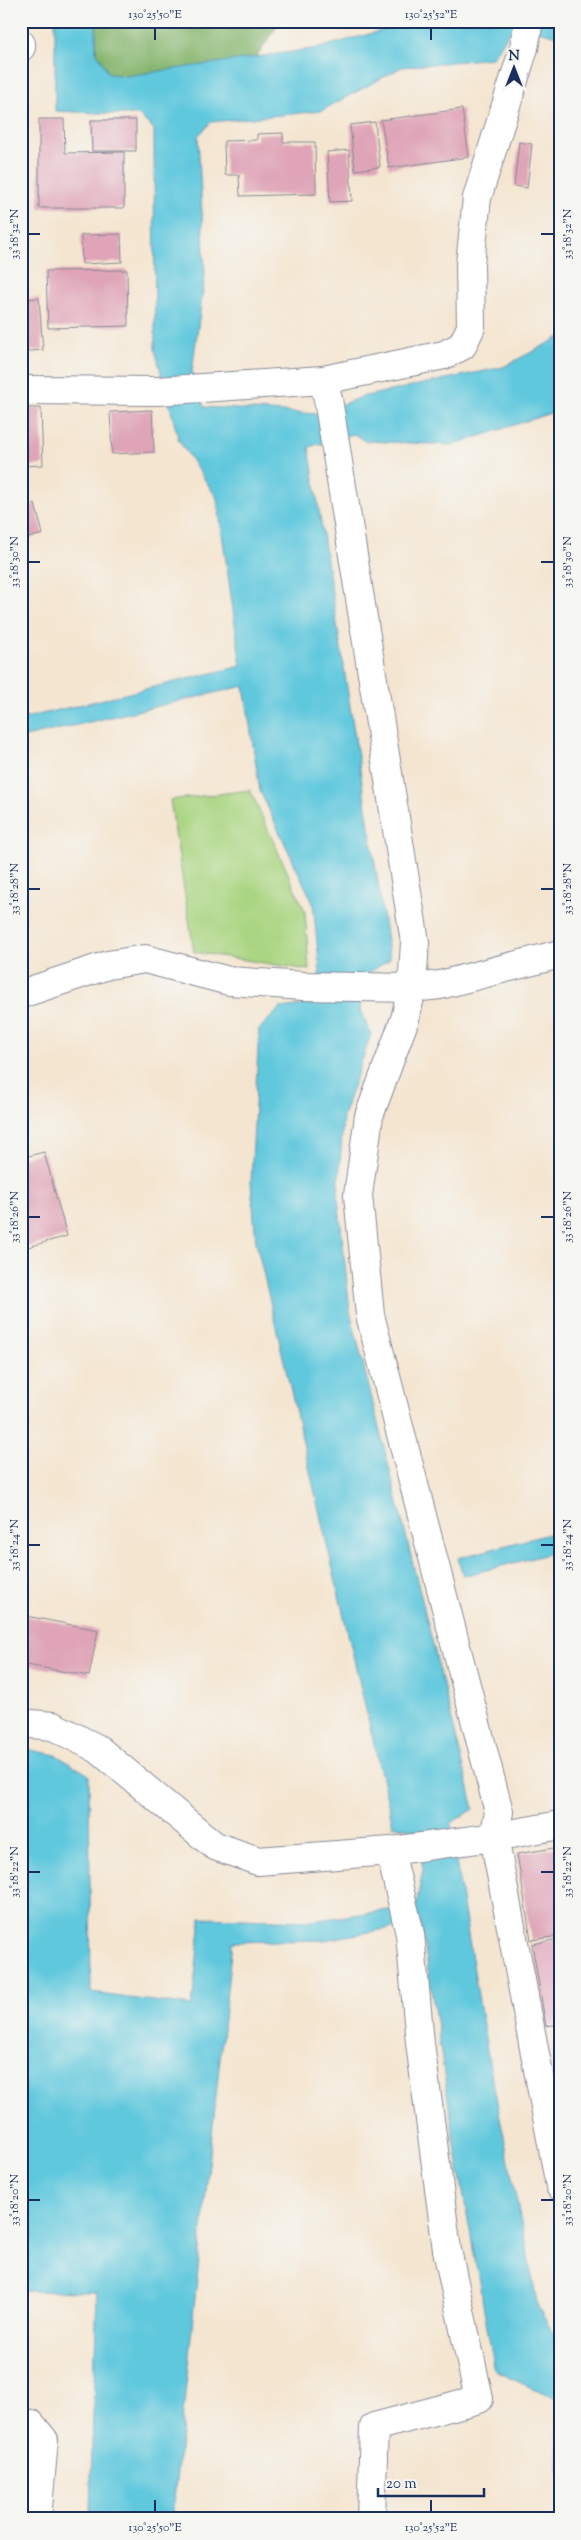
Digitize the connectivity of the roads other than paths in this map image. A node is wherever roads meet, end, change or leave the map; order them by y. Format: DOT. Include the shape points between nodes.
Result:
graph roads {
  1 [pos="529,21"];
  2 [pos="21,390"];
  3 [pos="326,390"];
  4 [pos="560,954"];
  5 [pos="412,988"];
  6 [pos="21,994"];
  7 [pos="21,1723"];
  8 [pos="560,1825"];
  9 [pos="494,1836"];
  10 [pos="402,1849"];
  11 [pos="560,2186"];
  12 [pos="21,2422"];
  13 [pos="37,2519"];
  14 [pos="371,2519"];
  1 -- 3 [label="street" via="524,48 477,198 470,264 471,327 462,346 444,355"];
  2 -- 3 [label="street"];
  3 -- 5 [label="street" via="415,942"];
  4 -- 5 [label="street" via="440,986"];
  5 -- 6 [label="street" via="229,981 145,959 108,965"];
  5 -- 9 [label="street" via="405,1019 369,1116 358,1196 370,1315 499,1812"];
  7 -- 10 [label="street" via="53,1726 98,1749 215,1846 258,1861"];
  8 -- 9 [label="street"];
  9 -- 10 [label="street"];
  9 -- 11 [label="street"];
  10 -- 14 [label="street" via="403,1900 410,1934 420,2043 447,2250 480,2399 374,2428"];
  12 -- 13 [label="street" via="31,2424 44,2440"];
}
